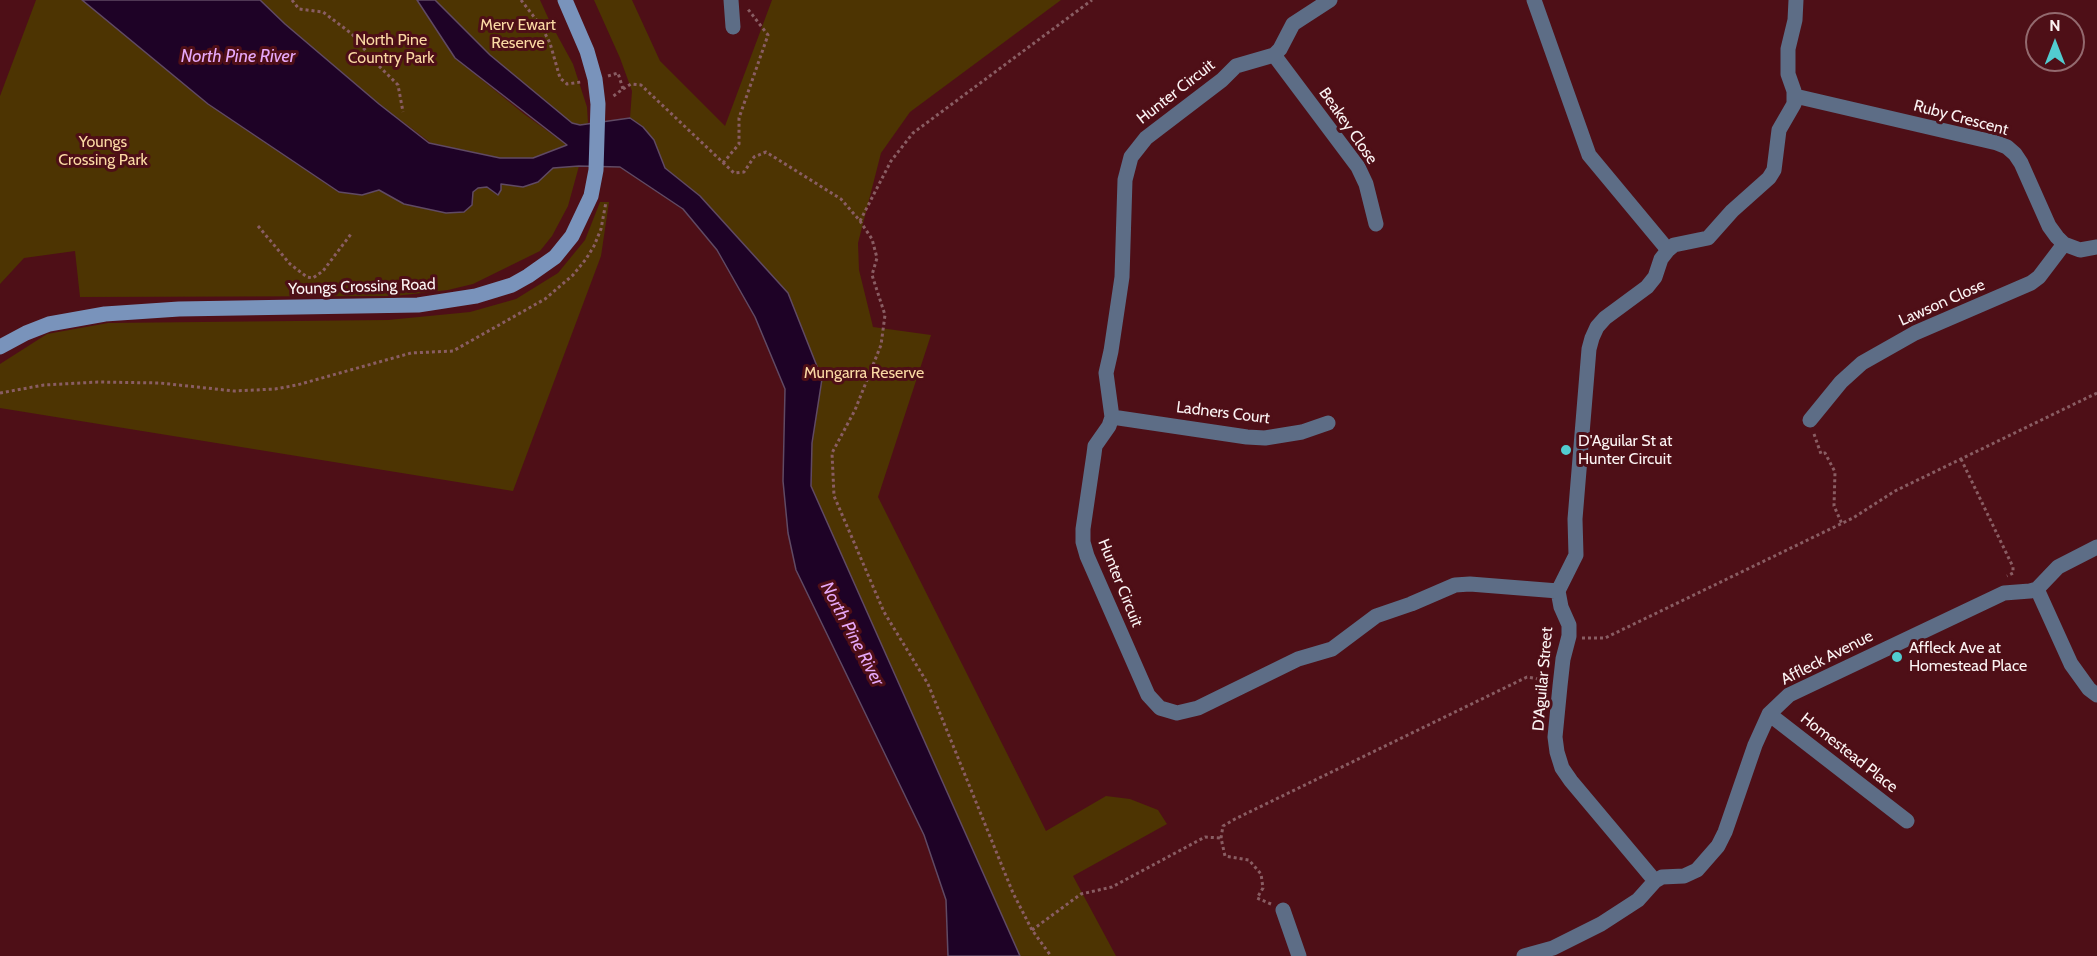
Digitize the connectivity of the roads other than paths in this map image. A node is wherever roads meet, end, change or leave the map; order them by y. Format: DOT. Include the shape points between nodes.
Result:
graph roads {
  1 [pos="565,0"];
  2 [pos="1330,0"];
  3 [pos="1534,0"];
  4 [pos="1796,0"];
  5 [pos="737,2"];
  6 [pos="733,27"];
  7 [pos="1274,55"];
  8 [pos="1795,96"];
  9 [pos="1376,224"];
  10 [pos="2064,244"];
  11 [pos="2097,247"];
  12 [pos="1668,250"];
  13 [pos="0,347"];
  14 [pos="1112,417"];
  15 [pos="1810,420"];
  16 [pos="1328,423"];
  17 [pos="2097,546"];
  18 [pos="2037,589"];
  19 [pos="1558,591"];
  20 [pos="2097,695"];
  21 [pos="1770,714"];
  22 [pos="1907,821"];
  23 [pos="1655,881"];
  24 [pos="1283,910"];
  25 [pos="1299,956"];
  26 [pos="1524,956"];
  1 -- 13 [label="main road, Youngs Crossing Road" via="590,60 598,94 596,170 585,212 565,246 543,267 512,285 461,299 412,305 105,314 49,324"];
  2 -- 7 [label="street" via="1293,24"];
  3 -- 12 [label="street" via="1589,155"];
  4 -- 8 [label="street" via="1788,49 1788,74"];
  5 -- 6 [label="street"];
  7 -- 9 [label="street, Beakey Close" via="1358,167"];
  7 -- 14 [label="street, Hunter Circuit" via="1236,66 1146,138 1131,156 1125,180 1122,277 1106,373"];
  8 -- 10 [label="street, Ruby Crescent" via="2007,147 2015,154 2049,226"];
  8 -- 12 [label="street" via="1792,110 1779,130 1770,178 1731,211 1708,238 1674,245"];
  10 -- 11 [label="street" via="2080,250"];
  10 -- 15 [label="street, Lawson Close" via="2031,283 1915,333 1862,363"];
  12 -- 19 [label="street" via="1647,287 1605,318 1592,338 1575,519 1576,555"];
  14 -- 16 [label="street, Ladners Court" via="1265,438 1284,437"];
  14 -- 19 [label="street, Hunter Circuit" via="1095,446 1083,542 1148,695 1168,712 1198,708 1298,659 1332,649 1376,616 1455,585"];
  17 -- 18 [label="street" via="2058,567"];
  18 -- 20 [label="street" via="2071,664"];
  18 -- 21 [label="street, Affleck Avenue" via="1999,595 1789,695"];
  19 -- 23 [label="street, D'Aguilar Street" via="1569,625 1556,737 1562,768"];
  21 -- 22 [label="street, Homestead Place"];
  21 -- 23 [label="street, Affleck Avenue" via="1718,846 1697,870"];
  23 -- 26 [label="street" via="1638,900 1594,928 1553,948"];
  24 -- 25 [label="street"];
}
